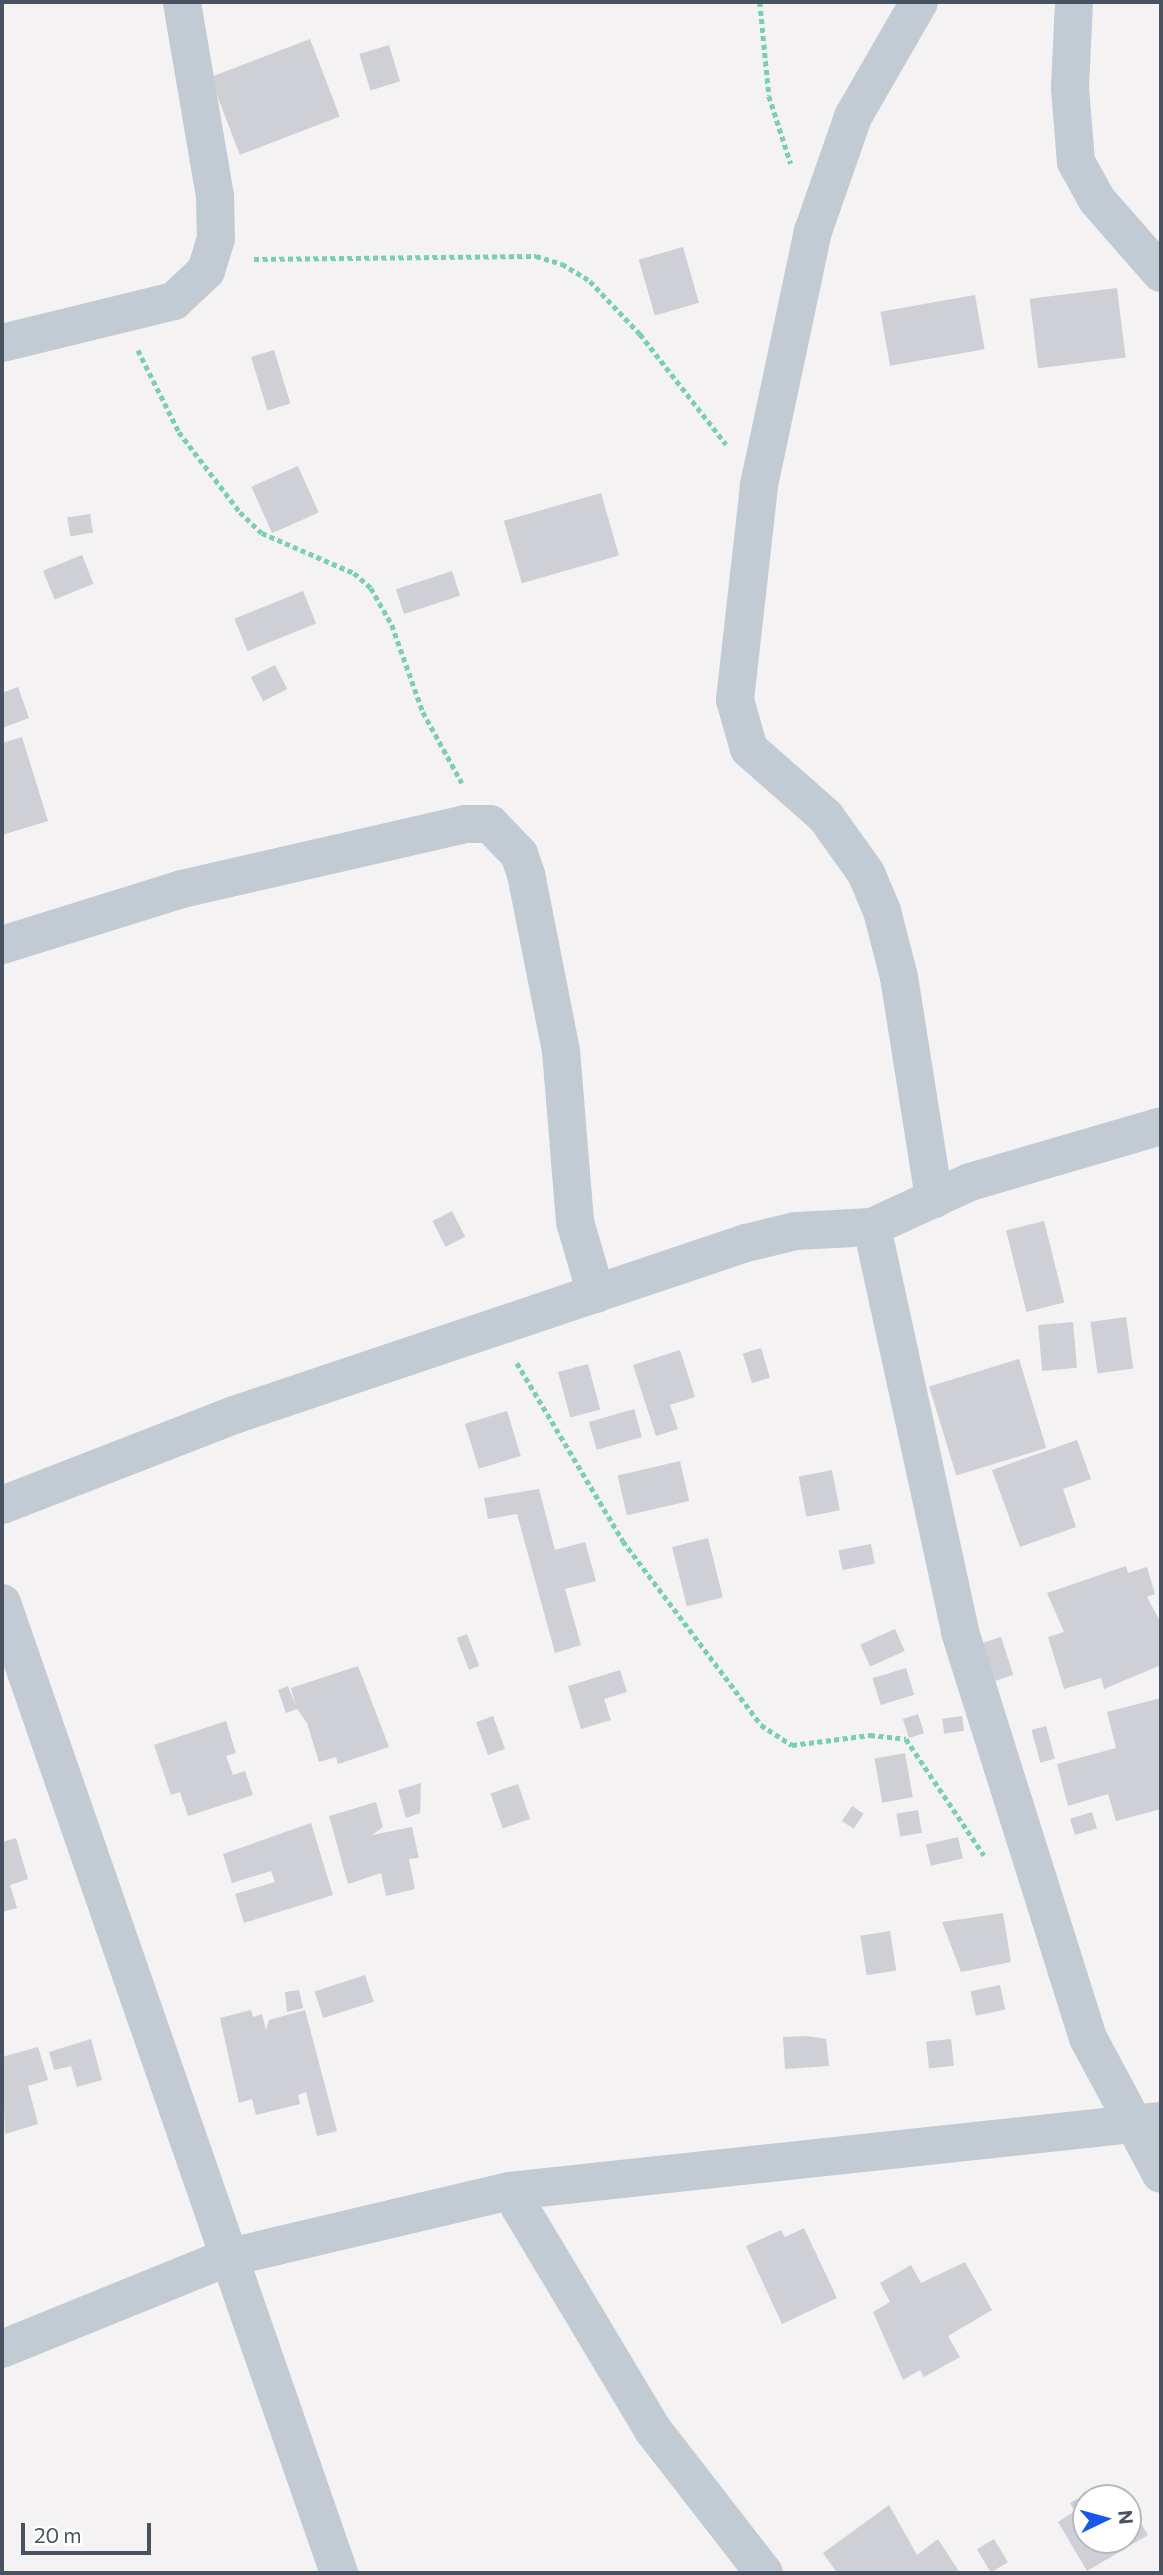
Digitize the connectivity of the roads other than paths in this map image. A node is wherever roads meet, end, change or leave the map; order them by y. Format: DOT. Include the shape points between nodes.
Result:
graph roads {
  1 [pos="182,2"];
  2 [pos="919,2"];
  3 [pos="1074,2"];
  4 [pos="1161,273"];
  5 [pos="2,343"];
  6 [pos="2,945"];
  7 [pos="1161,1126"];
  8 [pos="934,1199"];
  9 [pos="872,1227"];
  10 [pos="596,1294"];
  11 [pos="2,1505"];
  12 [pos="2,1603"];
  13 [pos="1149,2122"];
  14 [pos="1161,2174"];
  15 [pos="510,2191"];
  16 [pos="226,2258"];
  17 [pos="2,2349"];
  18 [pos="339,2573"];
  19 [pos="764,2573"];
  1 -- 5 [label="street" via="215,196 211,260 201,280 174,301 127,317"];
  2 -- 8 [label="street" via="853,117 813,231 759,486 743,592 737,719 757,759 846,842 882,911 899,977"];
  3 -- 4 [label="street" via="1070,88 1076,162 1090,191"];
  6 -- 10 [label="street" via="182,889 465,824 490,824 519,854 526,874 561,1051 575,1222"];
  7 -- 8 [label="street"];
  8 -- 9 [label="street"];
  9 -- 10 [label="street" via="776,1235"];
  9 -- 13 [label="street" via="960,1632 1088,2038"];
  10 -- 11 [label="street" via="234,1415"];
  12 -- 16 [label="street"];
  13 -- 14 [label="street"];
  13 -- 15 [label="street"];
  15 -- 16 [label="street"];
  15 -- 19 [label="street" via="653,2430"];
  16 -- 17 [label="street"];
  16 -- 18 [label="street"];
}
